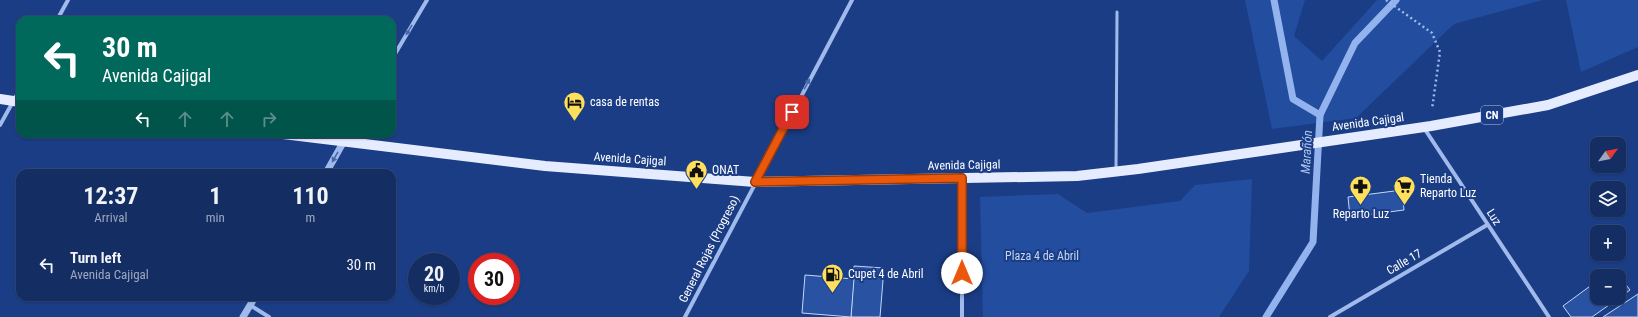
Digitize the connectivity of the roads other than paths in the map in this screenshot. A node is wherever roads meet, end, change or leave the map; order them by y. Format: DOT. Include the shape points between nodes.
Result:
graph roads {
  1 [pos="68,0"];
  2 [pos="427,0"];
  3 [pos="852,0"];
  4 [pos="1116,12"];
  5 [pos="59,16"];
  6 [pos="396,52"];
  7 [pos="1638,75"];
  8 [pos="0,99"];
  9 [pos="16,101"];
  10 [pos="16,102"];
  11 [pos="0,125"];
  12 [pos="1428,127"];
  13 [pos="325,138"];
  14 [pos="345,140"];
  15 [pos="328,169"];
  16 [pos="1116,172"];
  17 [pos="962,178"];
  18 [pos="755,182"];
  19 [pos="1487,225"];
  20 [pos="252,301"];
  21 [pos="250,305"];
  22 [pos="244,317"];
  23 [pos="269,317"];
  24 [pos="685,317"];
  25 [pos="962,317"];
  26 [pos="1330,317"];
  27 [pos="1549,317"];
  1 -- 5 [label="street"];
  2 -- 6 [label="street, one-way"];
  18 -- 3 [label="street, General Rojas (Progreso), one-way"];
  4 -- 16 [label="lane"];
  7 -- 12 [label="main road, Avenida Cajigal / CN" via="1548,105"];
  8 -- 9 [label="main road"];
  10 -- 11 [label="street"];
  12 -- 16 [label="main road, Avenida Cajigal / CN"];
  12 -- 19 [label="street, Luz"];
  13 -- 14 [label="main road, Avenida Cajigal / CN"];
  14 -- 15 [label="street, one-way"];
  14 -- 18 [label="main road, Avenida Cajigal / CN" via="545,166"];
  16 -- 17 [label="main road, Avenida Cajigal / CN" via="1078,176"];
  17 -- 18 [label="main road, Avenida Cajigal / CN"];
  17 -- 25 [label="street"];
  18 -- 24 [label="street, General Rojas (Progreso)"];
  19 -- 26 [label="street, Calle 17"];
  19 -- 27 [label="street, Luz"];
  20 -- 21 [label="street"];
  21 -- 22 [label="street"];
  21 -- 23 [label="street"];
}
